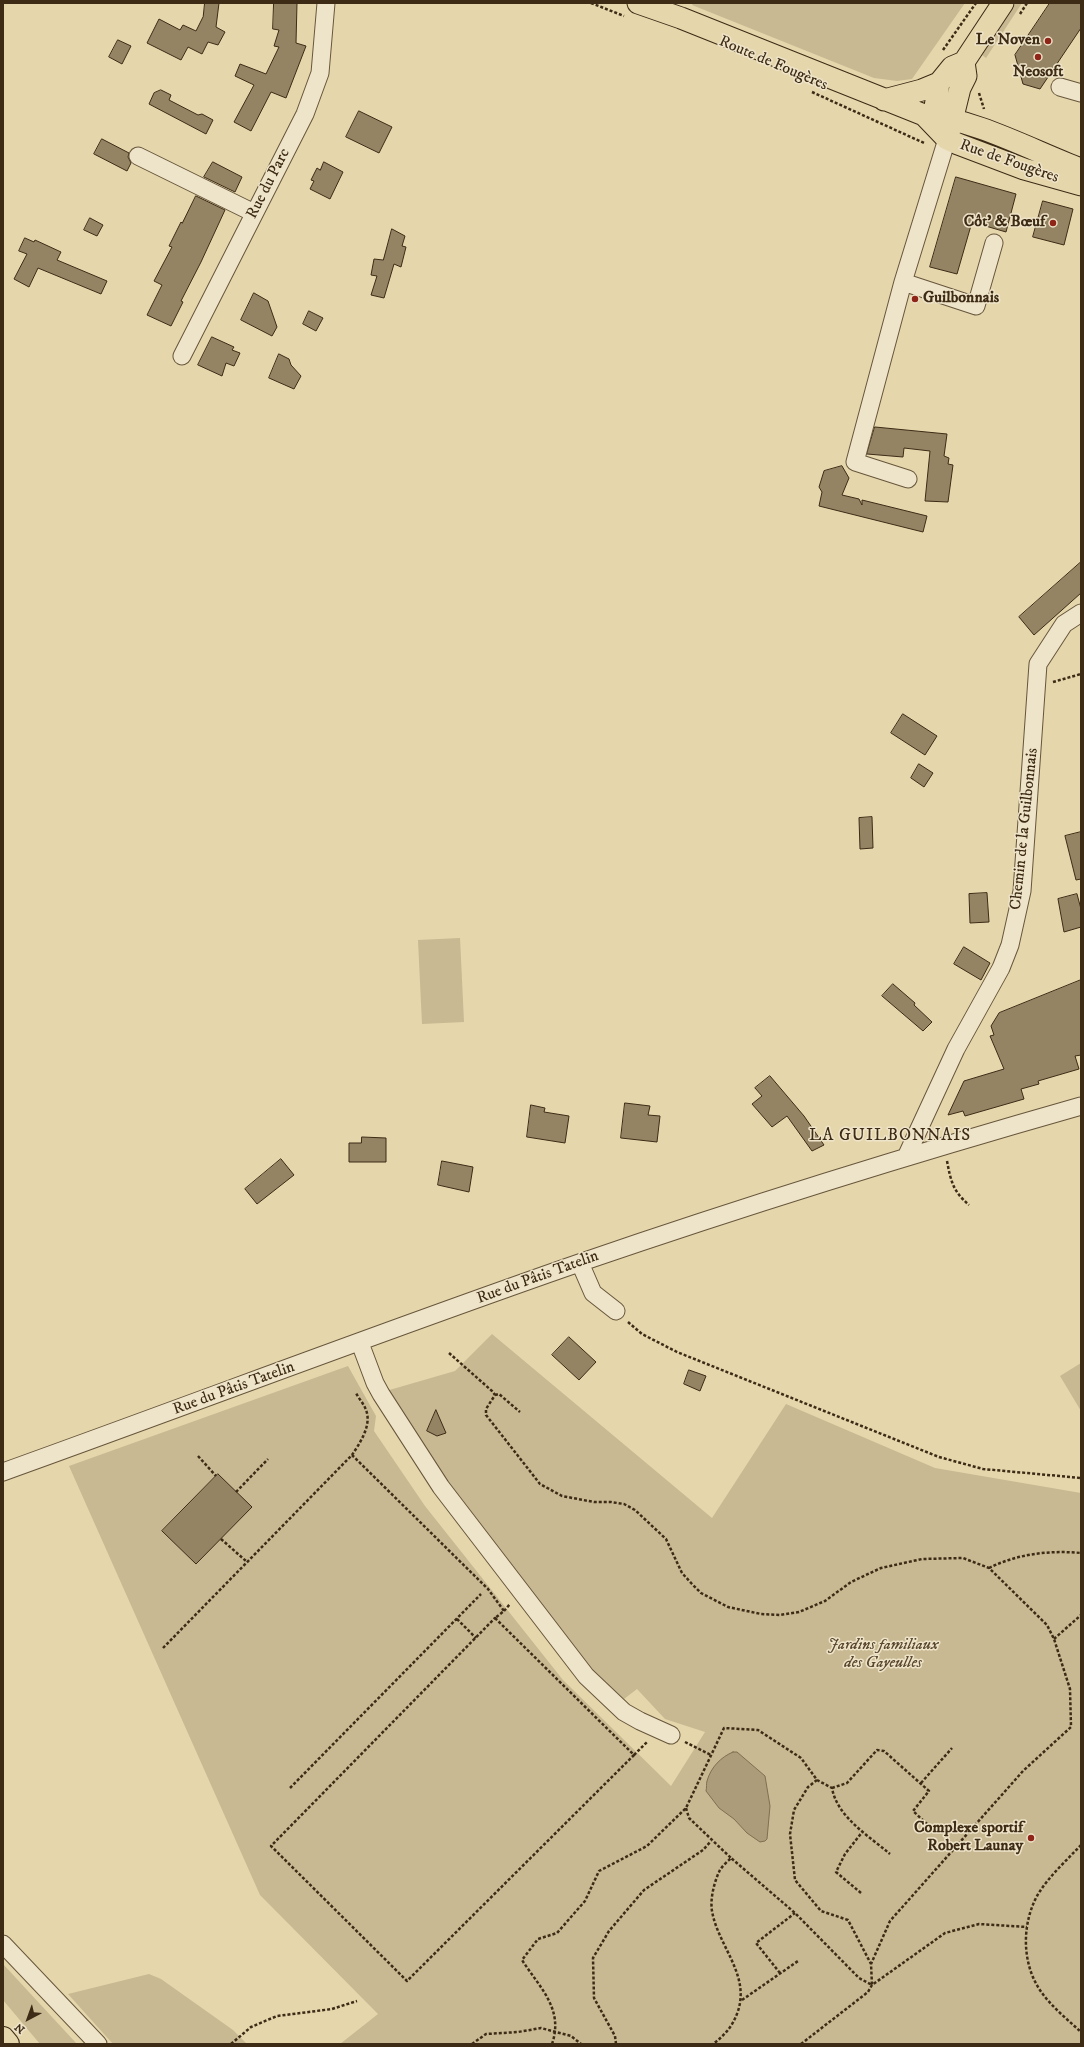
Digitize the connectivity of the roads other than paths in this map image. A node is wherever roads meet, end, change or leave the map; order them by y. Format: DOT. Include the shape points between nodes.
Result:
graph roads {
  1 [pos="326,3"];
  2 [pos="1003,3"];
  3 [pos="632,10"];
  4 [pos="964,62"];
  5 [pos="939,83"];
  6 [pos="1060,87"];
  7 [pos="1081,93"];
  8 [pos="884,100"];
  9 [pos="941,128"];
  10 [pos="138,156"];
  11 [pos="1081,169"];
  12 [pos="1081,185"];
  13 [pos="254,213"];
  14 [pos="994,243"];
  15 [pos="903,282"];
  16 [pos="182,356"];
  17 [pos="908,479"];
  18 [pos="1081,613"];
  19 [pos="1081,1106"];
  20 [pos="906,1156"];
  21 [pos="580,1263"];
  22 [pos="616,1311"];
  23 [pos="360,1343"];
  24 [pos="3,1472"];
  25 [pos="671,1735"];
  26 [pos="3,1944"];
  27 [pos="3,2038"];
  28 [pos="8,2044"];
  29 [pos="98,2044"];
  1 -- 13 [label="street, Rue du Parc" via="320,73 305,114"];
  2 -- 4 [label="main road"];
  3 -- 8 [label="main road" via="681,18"];
  4 -- 5 [label="main road" via="952,67"];
  4 -- 9 [label="main road" via="966,76"];
  5 -- 8 [label="main road"];
  5 -- 9 [label="main road" via="936,96"];
  6 -- 7 [label="street"];
  8 -- 9 [label="main road"];
  9 -- 11 [label="main road"];
  9 -- 12 [label="main road, Rue de Fougères" via="971,150 1024,169"];
  9 -- 15 [label="street"];
  10 -- 13 [label="street"];
  13 -- 16 [label="street, Rue du Parc"];
  14 -- 15 [label="street" via="976,306"];
  15 -- 17 [label="street" via="855,462"];
  18 -- 20 [label="street, Chemin de la Guilbonnais" via="1064,624 1038,664 1022,891 1010,946 1001,968 956,1049"];
  19 -- 20 [label="street, Rue du Pâtis Tatelin"];
  20 -- 21 [label="street, Rue du Pâtis Tatelin"];
  21 -- 22 [label="street" via="593,1293"];
  21 -- 23 [label="street, Rue du Pâtis Tatelin"];
  23 -- 24 [label="street, Rue du Pâtis Tatelin"];
  23 -- 25 [label="street" via="381,1394 441,1488 586,1676 624,1712"];
  26 -- 29 [label="street"];
  27 -- 28 [label="highway"];
}
